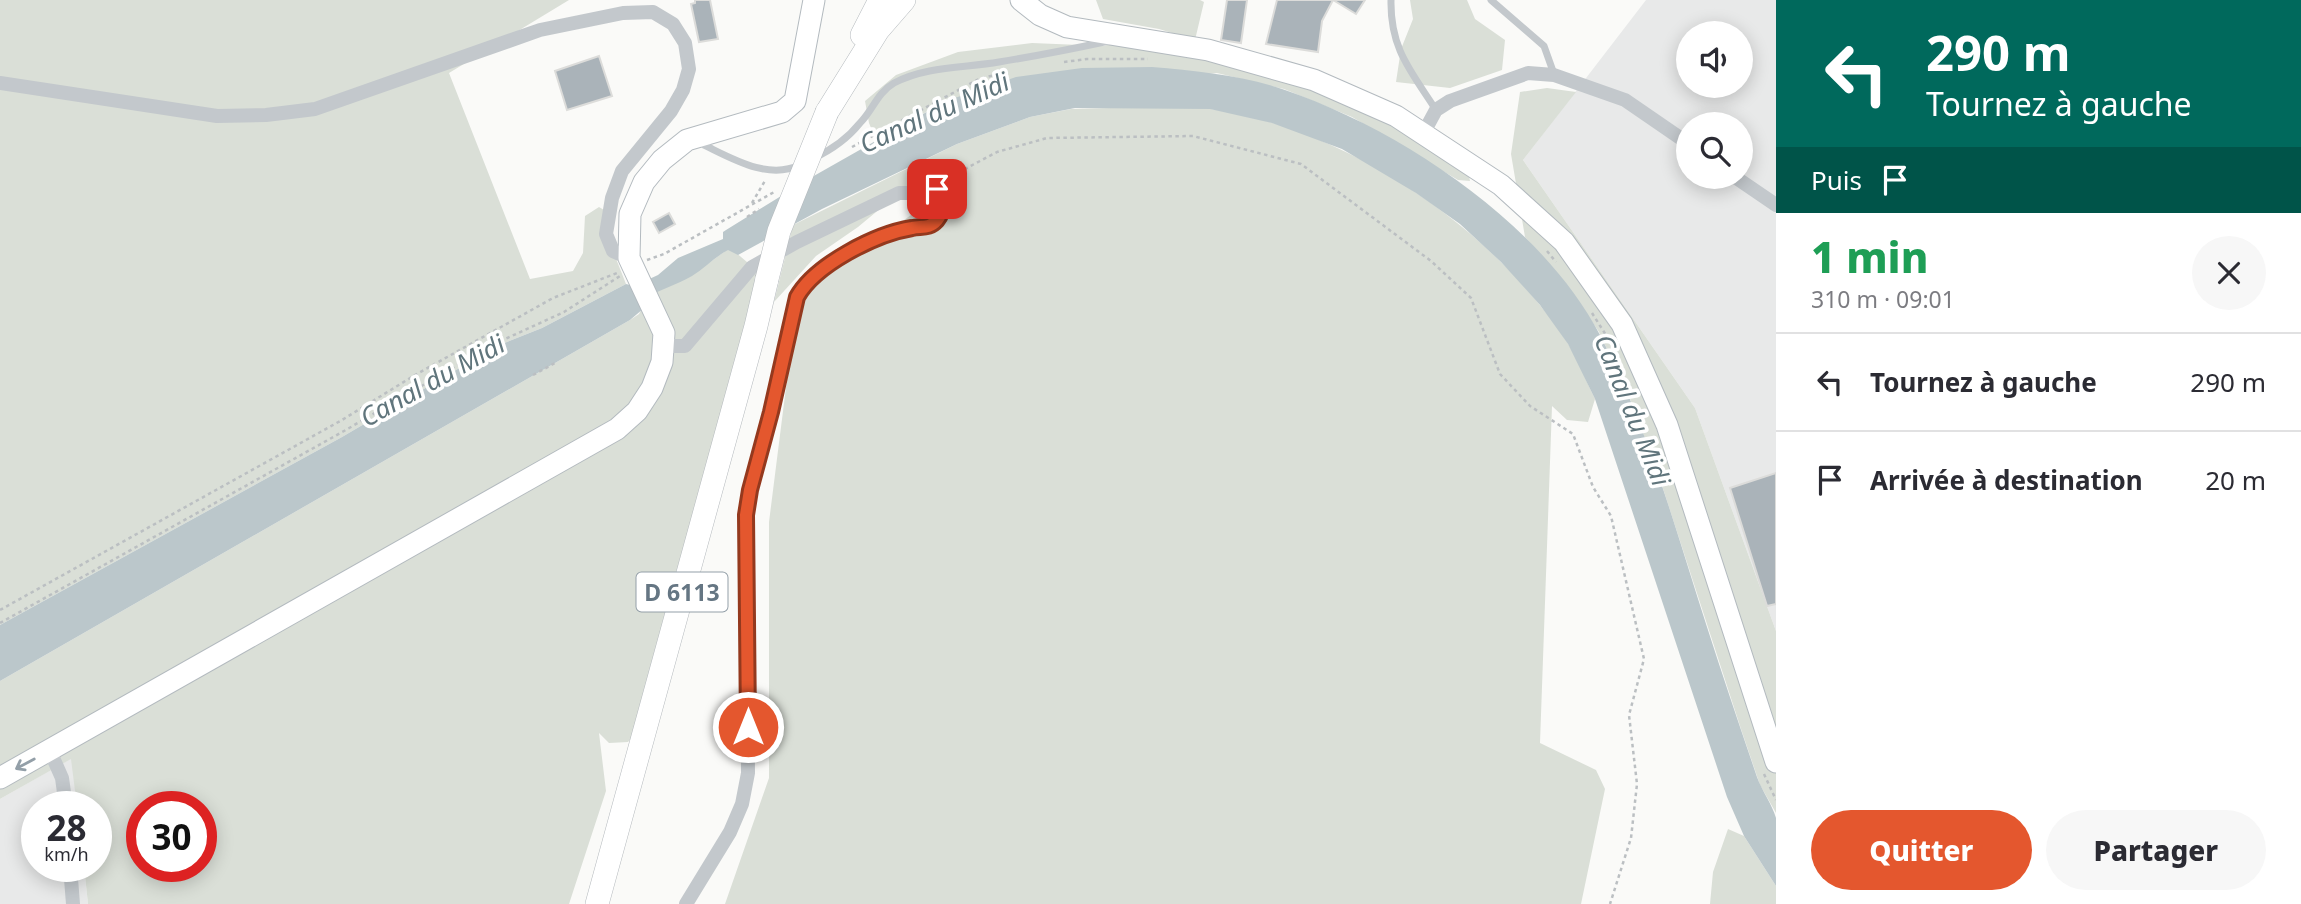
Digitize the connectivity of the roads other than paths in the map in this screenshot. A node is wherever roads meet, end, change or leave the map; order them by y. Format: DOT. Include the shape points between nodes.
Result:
graph roads {
  1 [pos="814,0"];
  2 [pos="880,0"];
  3 [pos="904,0"];
  4 [pos="1021,0"];
  5 [pos="1043,0"];
  6 [pos="1391,0"];
  7 [pos="1491,0"];
  8 [pos="1101,33"];
  9 [pos="1130,37"];
  10 [pos="1555,75"];
  11 [pos="845,80"];
  12 [pos="0,83"];
  13 [pos="1436,110"];
  14 [pos="1423,134"];
  15 [pos="1676,135"];
  16 [pos="700,137"];
  17 [pos="1753,189"];
  18 [pos="1776,205"];
  19 [pos="632,266"];
  20 [pos="663,346"];
  21 [pos="50,751"];
  22 [pos="1770,768"];
  23 [pos="0,778"];
  24 [pos="64,791"];
  25 [pos="71,882"];
  26 [pos="72,904"];
  27 [pos="597,904"];
  28 [pos="686,904"];
  1 -- 16 [label="street" via="795,101 782,113"];
  2 -- 11 [label="main road, D 6113"];
  3 -- 11 [label="main road, D 6113"];
  4 -- 8 [label="street" via="1067,27"];
  5 -- 8 [label="street"];
  6 -- 13 [label="lane" via="1395,42"];
  7 -- 10 [label="lane" via="1544,46"];
  8 -- 9 [label="street"];
  9 -- 14 [label="street" via="1208,50 1314,80 1396,116"];
  9 -- 16 [label="lane" via="997,63 932,70 894,83 875,99 862,122 828,151 792,168 770,171 734,159 704,145"];
  10 -- 13 [label="street" via="1528,74"];
  10 -- 15 [label="street" via="1625,100"];
  11 -- 27 [label="main road, D 6113, bridge" via="827,112 779,231"];
  12 -- 19 [label="street" via="216,116 265,115 315,109 540,30 623,13 653,12 673,24 685,43 689,69 671,111 622,171 612,198 606,234 613,251"];
  13 -- 14 [label="street"];
  14 -- 22 [label="street" via="1501,185 1564,242 1622,324 1667,425"];
  16 -- 19 [label="street" via="687,140 662,160 644,182 630,214"];
  17 -- 18 [label="street"];
  19 -- 20 [label="street" via="653,305 664,334"];
  20 -- 21 [label="street" via="652,388 637,411 617,429"];
  20 -- 28 [label="street" via="685,346 752,267 899,192 937,189 943,204 938,219 928,227 911,228 843,255 815,274 797,297 746,515 746,783 730,832"];
  21 -- 23 [label="street, one-way"];
  21 -- 24 [label="street"];
  25 -- 26 [label="street"];
}
